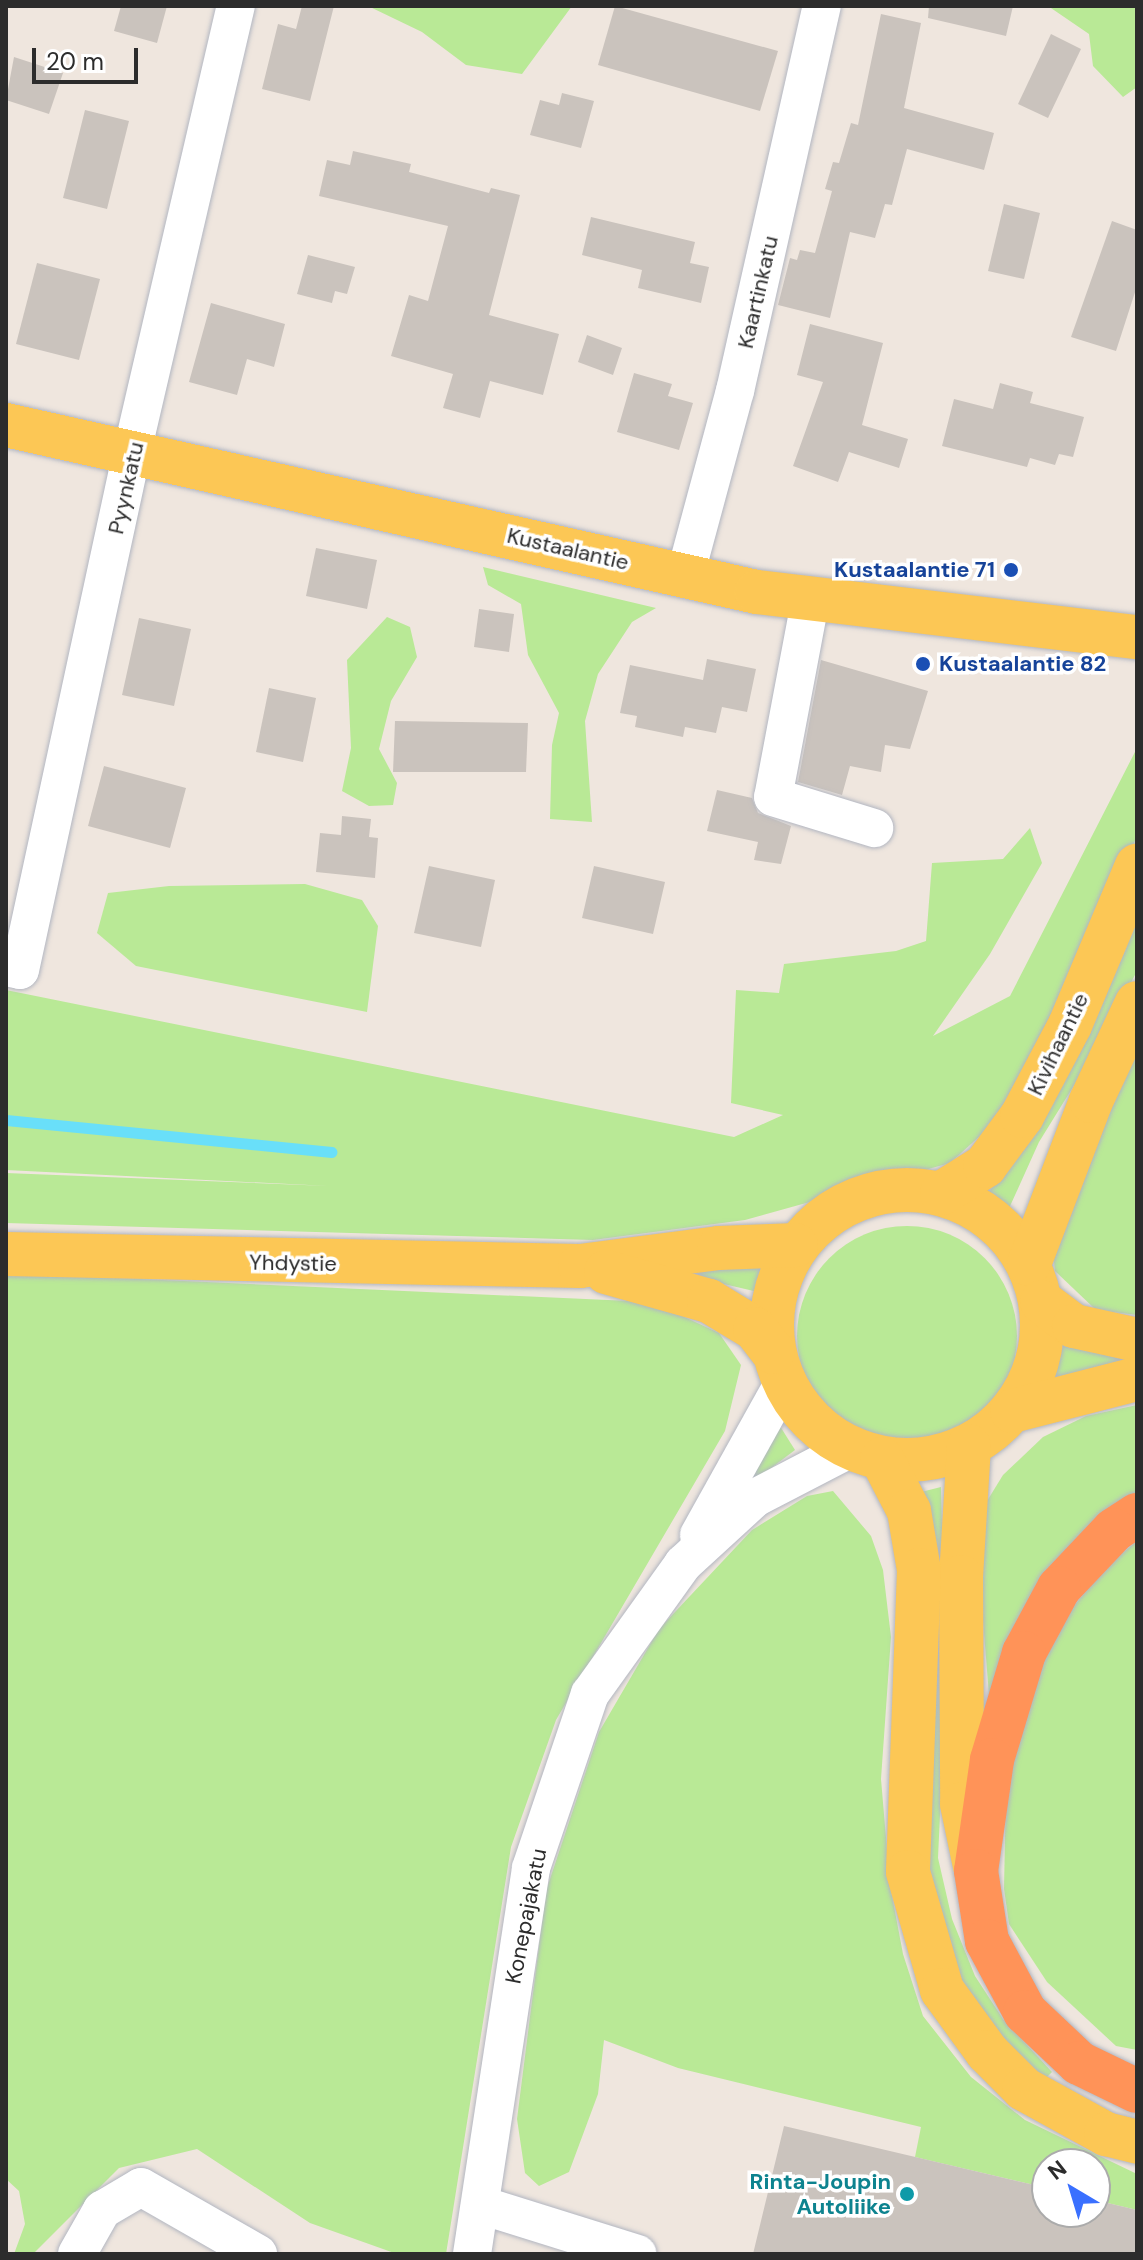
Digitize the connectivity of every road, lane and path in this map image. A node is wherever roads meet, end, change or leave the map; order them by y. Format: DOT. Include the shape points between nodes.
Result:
graph roads {
  1 [pos="236,6"];
  2 [pos="822,6"];
  3 [pos="6,425"];
  4 [pos="132,452"];
  5 [pos="685,576"];
  6 [pos="810,602"];
  7 [pos="1137,637"];
  8 [pos="874,828"];
  9 [pos="1137,866"];
  10 [pos="13,969"];
  11 [pos="1137,1003"];
  12 [pos="942,1193"];
  13 [pos="796,1245"];
  14 [pos="6,1254"];
  15 [pos="580,1266"];
  16 [pos="1035,1283"];
  17 [pos="1137,1340"];
  18 [pos="778,1368"];
  19 [pos="1137,1379"];
  20 [pos="1012,1411"];
  21 [pos="969,1446"];
  22 [pos="866,1454"];
  23 [pos="1137,1515"];
  24 [pos="683,1564"];
  25 [pos="976,1871"];
  26 [pos="1137,2091"];
  27 [pos="1137,2142"];
  28 [pos="481,2205"];
  29 [pos="598,2247"];
  30 [pos="77,2254"];
  31 [pos="258,2254"];
  32 [pos="472,2254"];
  33 [pos="637,2254"];
  1 -- 4 [label="street, Pyynkatu"];
  2 -- 5 [label="street, Kaartinkatu" via="735,391"];
  3 -- 4 [label="main road, Kustaalantie"];
  4 -- 5 [label="main road, Kustaalantie"];
  4 -- 10 [label="street, Pyynkatu"];
  5 -- 6 [label="main road, Kustaalantie"];
  6 -- 7 [label="main road, Kustaalantie"];
  6 -- 8 [label="street" via="773,797"];
  9 -- 12 [label="main road, Kivihaantie" via="1070,1025 1022,1116 985,1166"];
  11 -- 16 [label="main road" via="1091,1101"];
  12 -- 13 [label="main road" via="909,1188 846,1203"];
  12 -- 16 [label="main road" via="977,1208 997,1224"];
  13 -- 15 [label="main road, Yhdystie" via="719,1248"];
  13 -- 18 [label="main road" via="773,1296"];
  14 -- 15 [label="main road, Yhdystie"];
  15 -- 18 [label="main road, Yhdystie" via="709,1301 755,1329"];
  16 -- 17 [label="main road" via="1074,1326"];
  16 -- 20 [label="main road" via="1036,1366"];
  18 -- 22 [label="main road" via="822,1433"];
  18 -- 24 [label="street, Konepajakatu"];
  19 -- 20 [label="main road"];
  20 -- 21 [label="main road"];
  21 -- 22 [label="main road" via="927,1460"];
  21 -- 25 [label="main road" via="961,1577 962,1804"];
  22 -- 24 [label="street, Konepajakatu" via="755,1498"];
  22 -- 27 [label="main road" via="909,1511 919,1570 908,1872 942,1990 987,2052 1024,2089 1106,2134"];
  23 -- 25 [label="highway" via="1114,1530 1059,1588 1024,1653 992,1760"];
  24 -- 28 [label="street, Konepajakatu" via="590,1694 531,1868"];
  25 -- 26 [label="highway" via="987,1941 1025,2012 1079,2063"];
  28 -- 29 [label="street"];
  28 -- 32 [label="street, Konepajakatu"];
  29 -- 33 [label="street"];
  30 -- 31 [label="street" via="102,2210 141,2187"];
}
